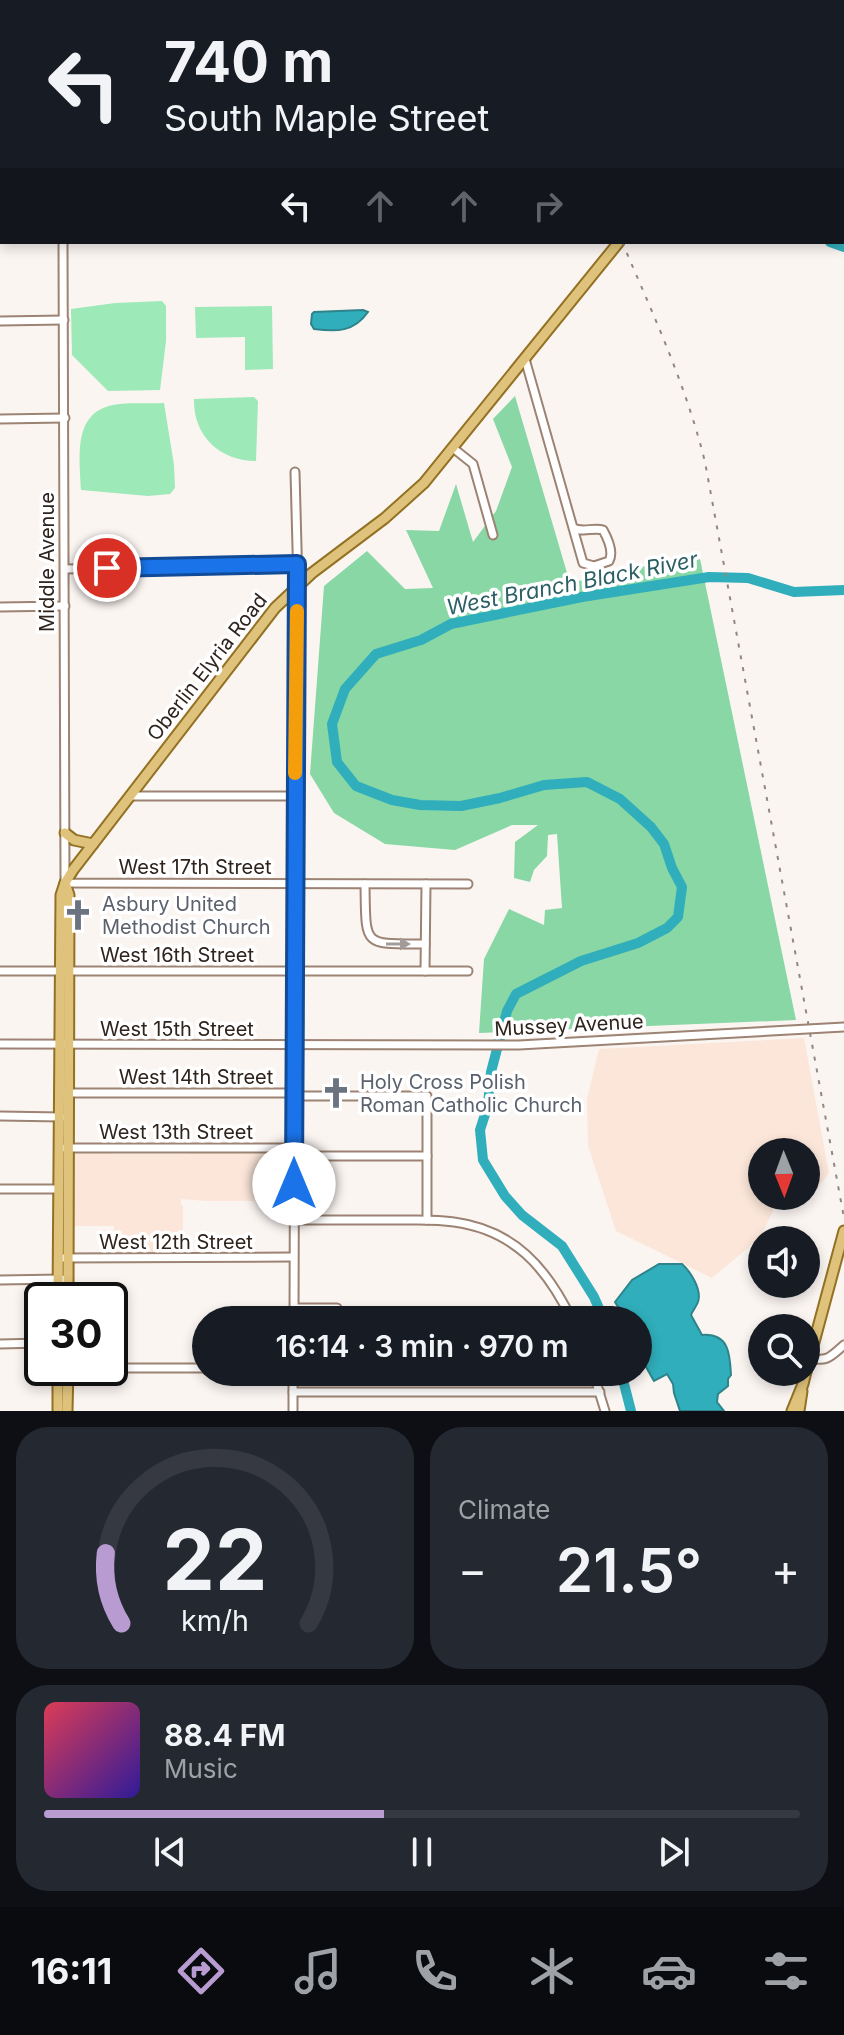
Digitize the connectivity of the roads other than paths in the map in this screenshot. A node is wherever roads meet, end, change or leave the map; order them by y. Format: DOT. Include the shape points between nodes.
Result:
graph roads {
  1 [pos="63,244"];
  2 [pos="617,244"];
  3 [pos="64,320"];
  4 [pos="0,321"];
  5 [pos="525,359"];
  6 [pos="65,418"];
  7 [pos="0,419"];
  8 [pos="453,448"];
  9 [pos="295,472"];
  10 [pos="573,528"];
  11 [pos="493,535"];
  12 [pos="297,564"];
  13 [pos="65,569"];
  14 [pos="298,585"];
  15 [pos="65,606"];
  16 [pos="0,607"];
  17 [pos="130,796"];
  18 [pos="295,796"];
  19 [pos="65,833"];
  20 [pos="93,844"];
  21 [pos="65,883"];
  22 [pos="295,883"];
  23 [pos="365,884"];
  24 [pos="426,884"];
  25 [pos="468,884"];
  26 [pos="425,944"];
  27 [pos="64,970"];
  28 [pos="0,971"];
  29 [pos="295,971"];
  30 [pos="425,971"];
  31 [pos="468,971"];
  32 [pos="844,1027"];
  33 [pos="0,1044"];
  34 [pos="64,1045"];
  35 [pos="294,1045"];
  36 [pos="65,1093"];
  37 [pos="294,1094"];
  38 [pos="0,1116"];
  39 [pos="65,1117"];
  40 [pos="64,1148"];
  41 [pos="294,1152"];
  42 [pos="427,1156"];
  43 [pos="0,1189"];
  44 [pos="59,1189"];
  45 [pos="294,1220"];
  46 [pos="427,1220"];
  47 [pos="844,1231"];
  48 [pos="293,1257"];
  49 [pos="64,1258"];
  50 [pos="0,1280"];
  51 [pos="64,1280"];
  52 [pos="294,1306"];
  53 [pos="565,1306"];
  54 [pos="820,1318"];
  55 [pos="24,1343"];
  56 [pos="0,1344"];
  57 [pos="844,1345"];
  58 [pos="820,1359"];
  59 [pos="128,1368"];
  60 [pos="192,1368"];
  61 [pos="58,1386"];
  62 [pos="68,1386"];
  63 [pos="293,1386"];
  64 [pos="598,1386"];
  65 [pos="802,1386"];
  66 [pos="803,1386"];
  67 [pos="293,1392"];
  68 [pos="600,1392"];
  69 [pos="58,1411"];
  70 [pos="67,1411"];
  71 [pos="293,1411"];
  72 [pos="605,1411"];
  73 [pos="792,1411"];
  74 [pos="799,1411"];
  1 -- 3 [label="street, Middle Avenue"];
  2 -- 5 [label="main road, Oberlin Elyria Road"];
  3 -- 4 [label="street"];
  3 -- 6 [label="street, Middle Avenue"];
  5 -- 8 [label="main road, Oberlin Elyria Road"];
  5 -- 10 [label="street"];
  6 -- 7 [label="street"];
  6 -- 13 [label="street, Middle Avenue"];
  8 -- 11 [label="street" via="473,464"];
  8 -- 14 [label="main road, Oberlin Elyria Road" via="405,501"];
  9 -- 12 [label="street"];
  10 -- 10 [label="street" via="584,566 609,561 605,533"];
  12 -- 13 [label="street"];
  12 -- 14 [label="street"];
  13 -- 15 [label="street, Middle Avenue"];
  14 -- 17 [label="main road, Oberlin Elyria Road"];
  14 -- 18 [label="street"];
  15 -- 16 [label="street"];
  15 -- 19 [label="street, Middle Avenue"];
  17 -- 18 [label="street"];
  17 -- 20 [label="main road, Oberlin Elyria Road"];
  18 -- 22 [label="street"];
  19 -- 20 [label="main road"];
  19 -- 21 [label="street, Middle Avenue"];
  20 -- 21 [label="main road, Oberlin Elyria Road"];
  21 -- 22 [label="street, West 17th Street"];
  21 -- 27 [label="main road, Middle Avenue"];
  22 -- 23 [label="street, West 17th Street"];
  22 -- 29 [label="street"];
  23 -- 24 [label="street, West 17th Street"];
  23 -- 26 [label="street, one-way" via="366,925 372,938 384,944"];
  24 -- 25 [label="street, West 17th Street"];
  24 -- 26 [label="street"];
  26 -- 30 [label="street"];
  27 -- 28 [label="street, West 16th Street"];
  27 -- 29 [label="street, West 16th Street"];
  27 -- 34 [label="main road, Middle Avenue"];
  29 -- 30 [label="street, West 16th Street"];
  29 -- 35 [label="street"];
  30 -- 31 [label="street, West 16th Street"];
  32 -- 35 [label="street, Mussey Avenue" via="512,1045"];
  33 -- 34 [label="street, West 15th Street"];
  34 -- 35 [label="street, West 15th Street"];
  34 -- 36 [label="main road, Middle Avenue"];
  35 -- 37 [label="street"];
  36 -- 37 [label="street, West 14th Street"];
  36 -- 39 [label="main road, Middle Avenue"];
  37 -- 41 [label="street"];
  37 -- 42 [label="street, West 14th Street" via="427,1096"];
  38 -- 39 [label="street"];
  39 -- 40 [label="main road, Middle Avenue"];
  40 -- 41 [label="street, West 13th Street"];
  40 -- 44 [label="main road, Middle Avenue"];
  40 -- 49 [label="main road, Middle Avenue"];
  41 -- 42 [label="street, West 13th Street"];
  41 -- 45 [label="street"];
  42 -- 46 [label="street"];
  43 -- 44 [label="street"];
  44 -- 49 [label="main road, Middle Avenue"];
  45 -- 46 [label="street"];
  45 -- 48 [label="street"];
  46 -- 53 [label="street" via="457,1222 504,1238 539,1266"];
  47 -- 54 [label="main road"];
  48 -- 49 [label="street, West 12th Street"];
  48 -- 52 [label="street"];
  49 -- 51 [label="main road, Middle Avenue"];
  50 -- 51 [label="street"];
  55 -- 56 [label="street"];
  57 -- 58 [label="street"];
  59 -- 60 [label="street"];
  61 -- 69 [label="main road"];
  62 -- 70 [label="main road"];
  63 -- 67 [label="street"];
  64 -- 68 [label="street"];
  65 -- 73 [label="main road"];
  66 -- 74 [label="main road"];
  67 -- 68 [label="street"];
  67 -- 71 [label="street"];
  68 -- 72 [label="street"];
}
